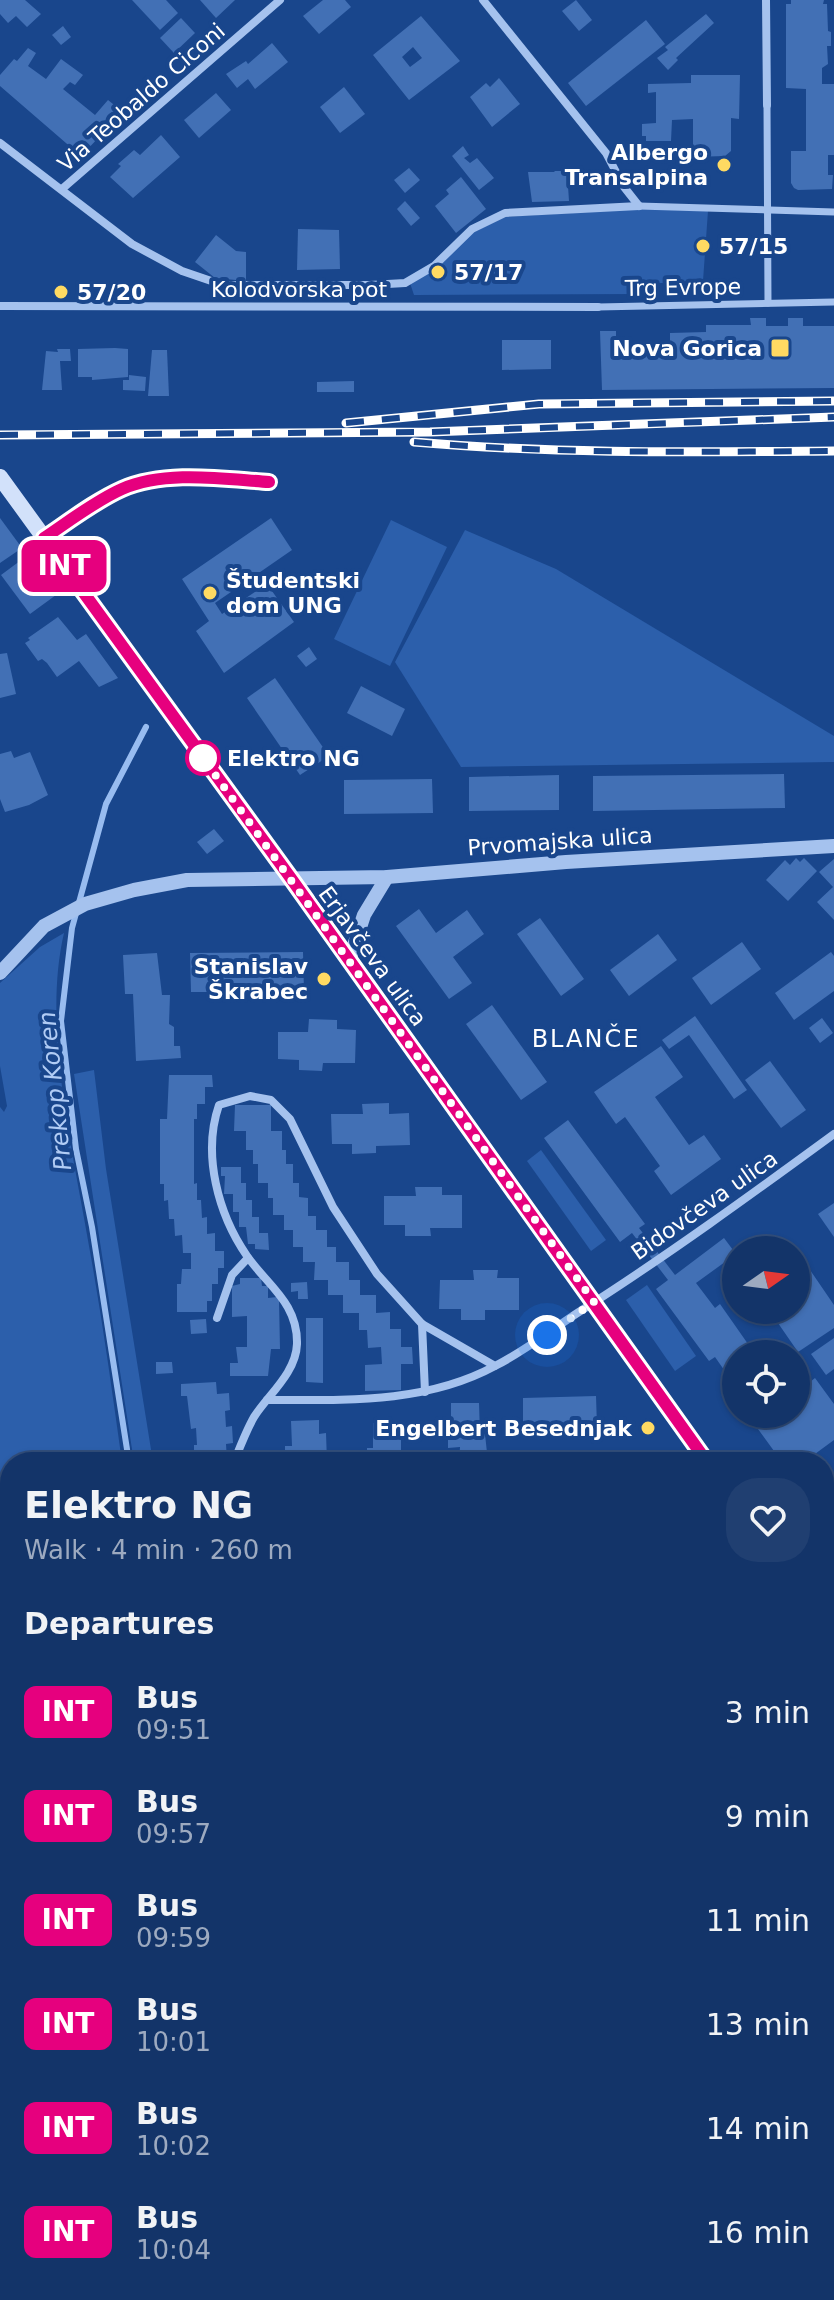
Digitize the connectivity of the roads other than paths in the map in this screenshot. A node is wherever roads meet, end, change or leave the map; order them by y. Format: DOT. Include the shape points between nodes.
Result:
graph roads {
  1 [pos="280,0"];
  2 [pos="483,0"];
  3 [pos="766,0"];
  4 [pos="767,105"];
  5 [pos="0,143"];
  6 [pos="62,189"];
  7 [pos="639,206"];
  8 [pos="768,209"];
  9 [pos="834,212"];
  10 [pos="834,302"];
  11 [pos="768,303"];
  12 [pos="0,306"];
  13 [pos="598,307"];
  14 [pos="0,477"];
  15 [pos="834,846"];
  16 [pos="290,877"];
  17 [pos="387,877"];
  18 [pos="349,961"];
  19 [pos="0,973"];
  20 [pos="834,1134"];
  21 [pos="248,1258"];
  22 [pos="594,1302"];
  23 [pos="217,1318"];
  24 [pos="422,1324"];
  25 [pos="495,1366"];
  26 [pos="425,1392"];
  27 [pos="267,1400"];
  28 [pos="238,1452"];
  29 [pos="700,1452"];
  1 -- 6 [label="street, Via Teobaldo Ciconi"];
  2 -- 7 [label="street" via="606,153"];
  3 -- 4 [label="street"];
  4 -- 8 [label="street, Trg Evrope"];
  5 -- 6 [label="street"];
  6 -- 7 [label="street" via="132,244 223,285 405,283 434,266 472,229 505,213"];
  7 -- 8 [label="street"];
  8 -- 9 [label="street"];
  8 -- 11 [label="street, Trg Evrope"];
  10 -- 11 [label="street, Trg Evrope"];
  11 -- 13 [label="street, Trg Evrope"];
  12 -- 13 [label="street, Kolodvorska pot"];
  14 -- 16 [label="main road, Erjavčeva ulica"];
  15 -- 17 [label="street, Prvomajska ulica"];
  16 -- 17 [label="street, Prvomajska ulica"];
  16 -- 18 [label="main road, Erjavčeva ulica"];
  16 -- 19 [label="street, Prvomajska ulica" via="187,880 85,904 44,926"];
  17 -- 18 [label="street" via="364,915"];
  18 -- 22 [label="main road, Erjavčeva ulica"];
  20 -- 22 [label="street, Bidovčeva ulica"];
  21 -- 23 [label="street" via="232,1275"];
  21 -- 24 [label="street" via="227,1221 215,1181 211,1127 219,1105 250,1096 271,1100 290,1119 333,1207 377,1274"];
  21 -- 27 [label="street" via="285,1300 294,1321 297,1347"];
  22 -- 25 [label="street, Bidovčeva ulica" via="526,1351"];
  22 -- 29 [label="main road, Erjavčeva ulica"];
  24 -- 25 [label="street"];
  24 -- 26 [label="street"];
  25 -- 26 [label="street, Bidovčeva ulica"];
  26 -- 27 [label="street, Bidovčeva ulica" via="352,1400"];
  27 -- 28 [label="street"];
}
